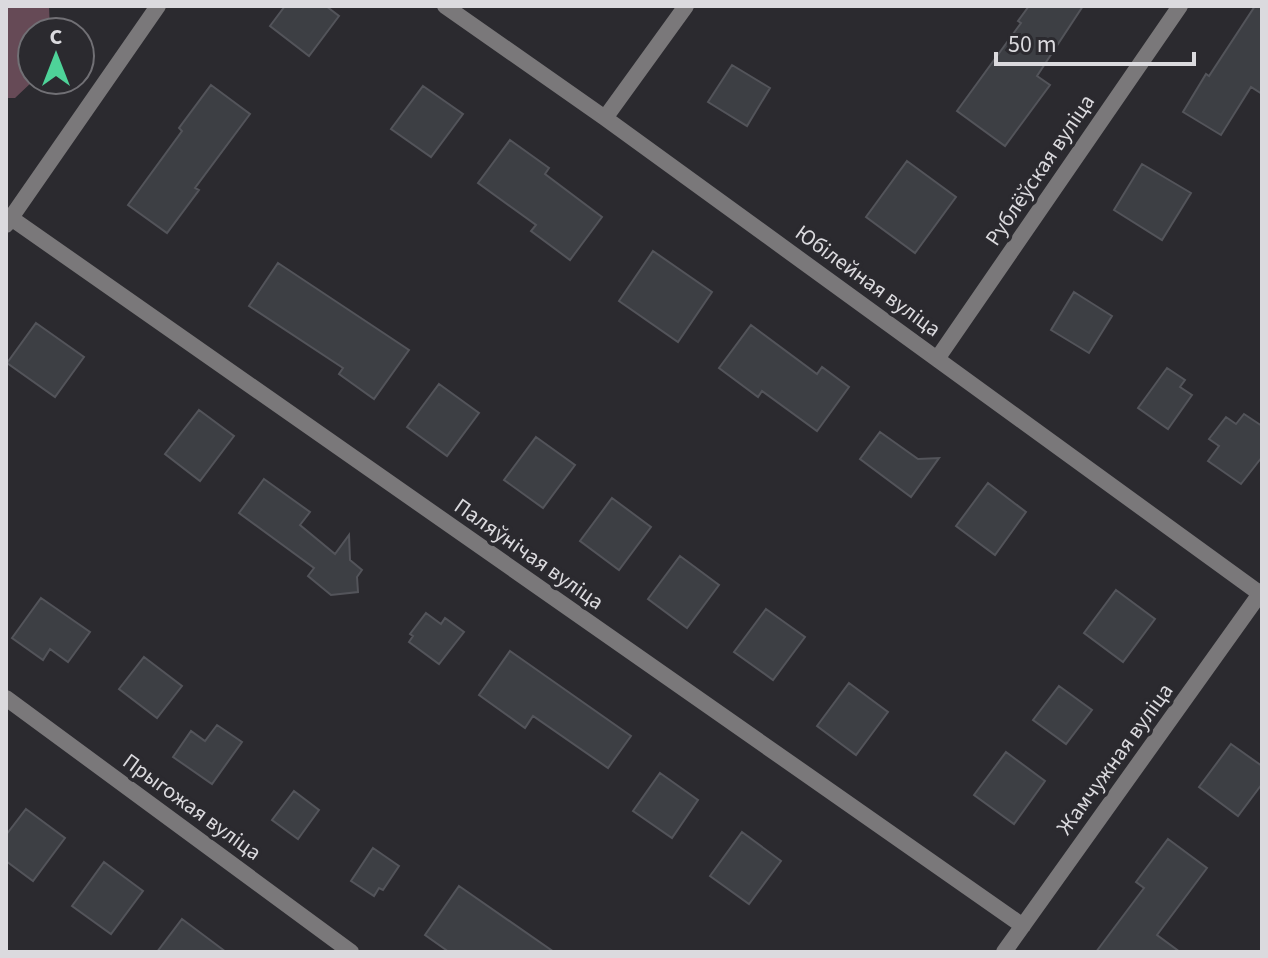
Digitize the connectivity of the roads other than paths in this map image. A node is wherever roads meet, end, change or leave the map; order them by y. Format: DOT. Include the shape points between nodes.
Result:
graph roads {
  1 [pos="158,6"];
  2 [pos="445,6"];
  3 [pos="686,6"];
  4 [pos="1180,6"];
  5 [pos="605,118"];
  6 [pos="8,222"];
  7 [pos="937,359"];
  8 [pos="1261,593"];
  9 [pos="6,698"];
  10 [pos="1023,926"];
  11 [pos="351,952"];
  12 [pos="1004,952"];
  1 -- 6 [label="street"];
  2 -- 5 [label="street, Юбілейная вуліца"];
  3 -- 5 [label="street"];
  4 -- 7 [label="street, Рублёўская вуліца"];
  5 -- 7 [label="street, Юбілейная вуліца"];
  6 -- 10 [label="street, Паляўнічая вуліца"];
  7 -- 8 [label="street, Юбілейная вуліца"];
  8 -- 10 [label="street, Жамчужная вуліца"];
  9 -- 11 [label="street, Прыгожая вуліца"];
  10 -- 12 [label="street, Жамчужная вуліца"];
}
